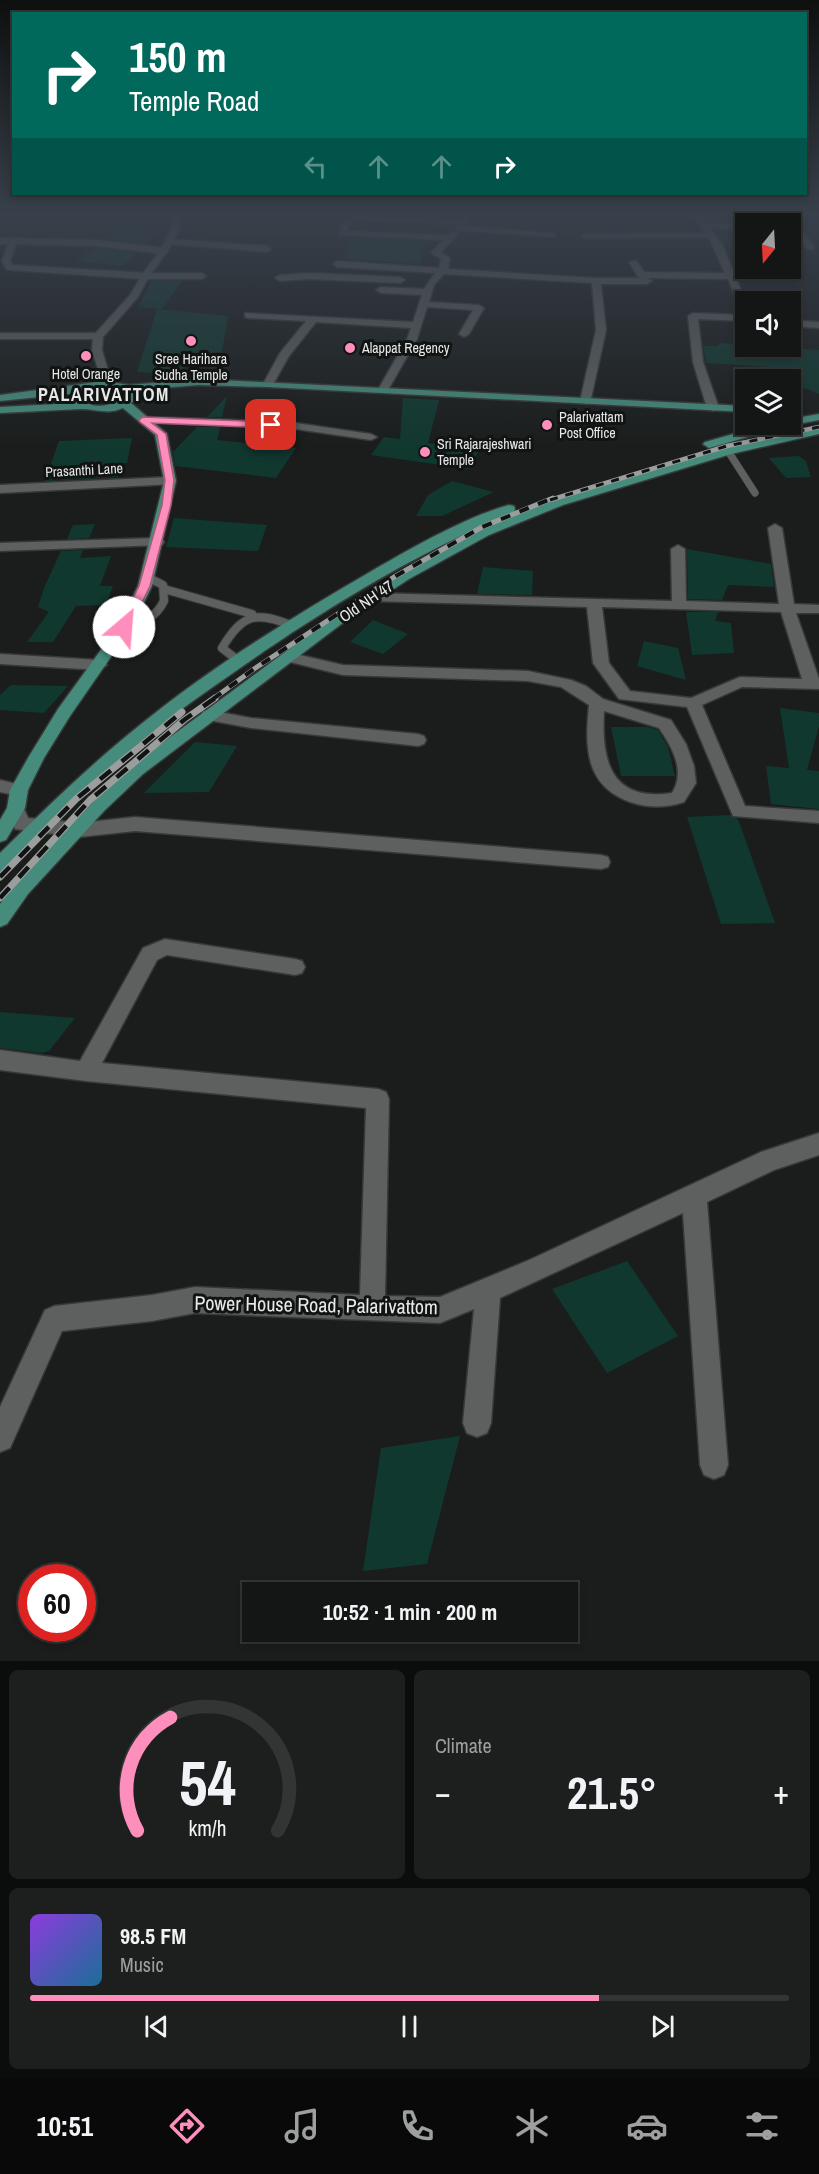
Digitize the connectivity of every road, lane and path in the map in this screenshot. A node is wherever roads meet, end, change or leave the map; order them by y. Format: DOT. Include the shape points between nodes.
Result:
graph roads {
  1 [pos="137,292"];
  2 [pos="415,292"];
  3 [pos="428,292"];
  4 [pos="597,292"];
  5 [pos="424,304"];
  6 [pos="248,315"];
  7 [pos="735,315"];
  8 [pos="313,319"];
  9 [pos="801,323"];
  10 [pos="819,324"];
  11 [pos="417,325"];
  12 [pos="464,334"];
  13 [pos="0,336"];
  14 [pos="98,336"];
  15 [pos="107,384"];
  16 [pos="268,384"];
  17 [pos="91,388"];
  18 [pos="129,388"];
  19 [pos="384,388"];
  20 [pos="0,398"];
  21 [pos="586,401"];
  22 [pos="125,404"];
  23 [pos="84,406"];
  24 [pos="713,408"];
  25 [pos="735,409"];
  26 [pos="0,410"];
  27 [pos="801,411"];
  28 [pos="819,412"];
  29 [pos="819,417"];
  30 [pos="143,420"];
  31 [pos="801,421"];
  32 [pos="819,431"];
  33 [pos="738,435"];
  34 [pos="371,437"];
  35 [pos="728,451"];
  36 [pos="170,480"];
  37 [pos="0,489"];
  38 [pos="755,494"];
  39 [pos="775,528"];
  40 [pos="157,542"];
  41 [pos="0,548"];
  42 [pos="678,549"];
  43 [pos="147,576"];
  44 [pos="164,589"];
  45 [pos="372,597"];
  46 [pos="594,604"];
  47 [pos="679,605"];
  48 [pos="788,607"];
  49 [pos="819,609"];
  50 [pos="252,614"];
  51 [pos="293,626"];
  52 [pos="124,627"];
  53 [pos="287,657"];
  54 [pos="0,659"];
  55 [pos="240,662"];
  56 [pos="99,665"];
  57 [pos="815,684"];
  58 [pos="597,703"];
  59 [pos="693,703"];
  60 [pos="209,715"];
  61 [pos="418,740"];
  62 [pos="0,786"];
  63 [pos="18,799"];
  64 [pos="819,817"];
  65 [pos="37,827"];
  66 [pos="79,830"];
  67 [pos="0,835"];
  68 [pos="602,862"];
  69 [pos="0,865"];
  70 [pos="0,919"];
  71 [pos="295,967"];
  72 [pos="0,1060"];
  73 [pos="86,1071"];
  74 [pos="819,1144"];
  75 [pos="694,1194"];
  76 [pos="488,1290"];
  77 [pos="372,1309"];
  78 [pos="477,1424"];
  79 [pos="0,1438"];
  80 [pos="714,1465"];
  1 -- 14 [label="street"];
  2 -- 3 [label="street"];
  3 -- 5 [label="street"];
  4 -- 21 [label="street" via="601,330"];
  5 -- 11 [label="street"];
  5 -- 12 [label="street" via="479,308"];
  6 -- 8 [label="street"];
  7 -- 24 [label="street" via="693,316 698,362"];
  8 -- 11 [label="street"];
  8 -- 16 [label="street" via="284,355"];
  9 -- 10 [label="street"];
  11 -- 19 [label="street"];
  13 -- 14 [label="street"];
  14 -- 15 [label="street" via="97,350"];
  15 -- 17 [label="main road"];
  15 -- 18 [label="main road"];
  16 -- 18 [label="main road" via="198,382"];
  16 -- 19 [label="main road"];
  17 -- 20 [label="main road"];
  17 -- 23 [label="main road" via="81,393 78,400"];
  18 -- 22 [label="main road" via="133,398"];
  19 -- 21 [label="main road"];
  21 -- 24 [label="main road"];
  22 -- 23 [label="main road" via="99,409"];
  22 -- 30 [label="main road"];
  23 -- 26 [label="main road"];
  24 -- 25 [label="main road"];
  27 -- 28 [label="main road"];
  29 -- 31 [label="main road"];
  30 -- 34 [label="street" via="289,425"];
  30 -- 36 [label="main road" via="161,434"];
  32 -- 35 [label="main road, Old NH 47"];
  33 -- 51 [label="main road, Old NH 47" via="549,493 474,522 403,557"];
  35 -- 38 [label="lane"];
  35 -- 45 [label="main road, Old NH 47" via="559,502 484,532"];
  36 -- 37 [label="street, Prasanthi Lane"];
  36 -- 40 [label="main road"];
  39 -- 48 [label="street"];
  40 -- 41 [label="street"];
  40 -- 43 [label="main road"];
  42 -- 47 [label="street"];
  43 -- 44 [label="lane"];
  43 -- 52 [label="main road"];
  44 -- 50 [label="lane"];
  44 -- 52 [label="lane" via="164,602 154,614 134,627"];
  45 -- 46 [label="street"];
  45 -- 53 [label="main road, Old NH 47"];
  46 -- 47 [label="street"];
  46 -- 59 [label="street" via="601,663 625,695"];
  47 -- 48 [label="street"];
  48 -- 49 [label="street"];
  48 -- 57 [label="street"];
  50 -- 51 [label="lane"];
  50 -- 55 [label="lane" via="243,618 222,648"];
  51 -- 55 [label="main road, Old NH 47"];
  52 -- 56 [label="main road"];
  53 -- 58 [label="street" via="374,673 528,676 565,683"];
  53 -- 60 [label="main road, Old NH 47"];
  54 -- 56 [label="street"];
  55 -- 65 [label="main road, Old NH 47" via="168,711"];
  56 -- 63 [label="main road" via="64,713"];
  57 -- 59 [label="street" via="740,682"];
  58 -- 58 [label="street" via="666,724 686,766 687,783 678,798 637,798 609,783 597,748"];
  59 -- 64 [label="street" via="739,812"];
  60 -- 61 [label="street"];
  60 -- 66 [label="main road, Old NH 47" via="137,770"];
  62 -- 63 [label="street"];
  63 -- 65 [label="street" via="21,824"];
  63 -- 67 [label="main road"];
  65 -- 66 [label="street"];
  65 -- 69 [label="main road, Old NH 47"];
  66 -- 68 [label="street" via="135,824"];
  66 -- 70 [label="main road, Old NH 47" via="21,889"];
  71 -- 73 [label="street" via="165,947 150,954"];
  72 -- 73 [label="street"];
  73 -- 77 [label="street" via="378,1099"];
  74 -- 75 [label="street, Power House Road, Palarivattom" via="769,1160"];
  75 -- 76 [label="street, Power House Road, Palarivattom"];
  75 -- 80 [label="street"];
  76 -- 77 [label="street, Power House Road, Palarivattom" via="440,1310"];
  76 -- 78 [label="street"];
  77 -- 79 [label="street, Power House Road, Palarivattom" via="195,1300 54,1318"];
}
